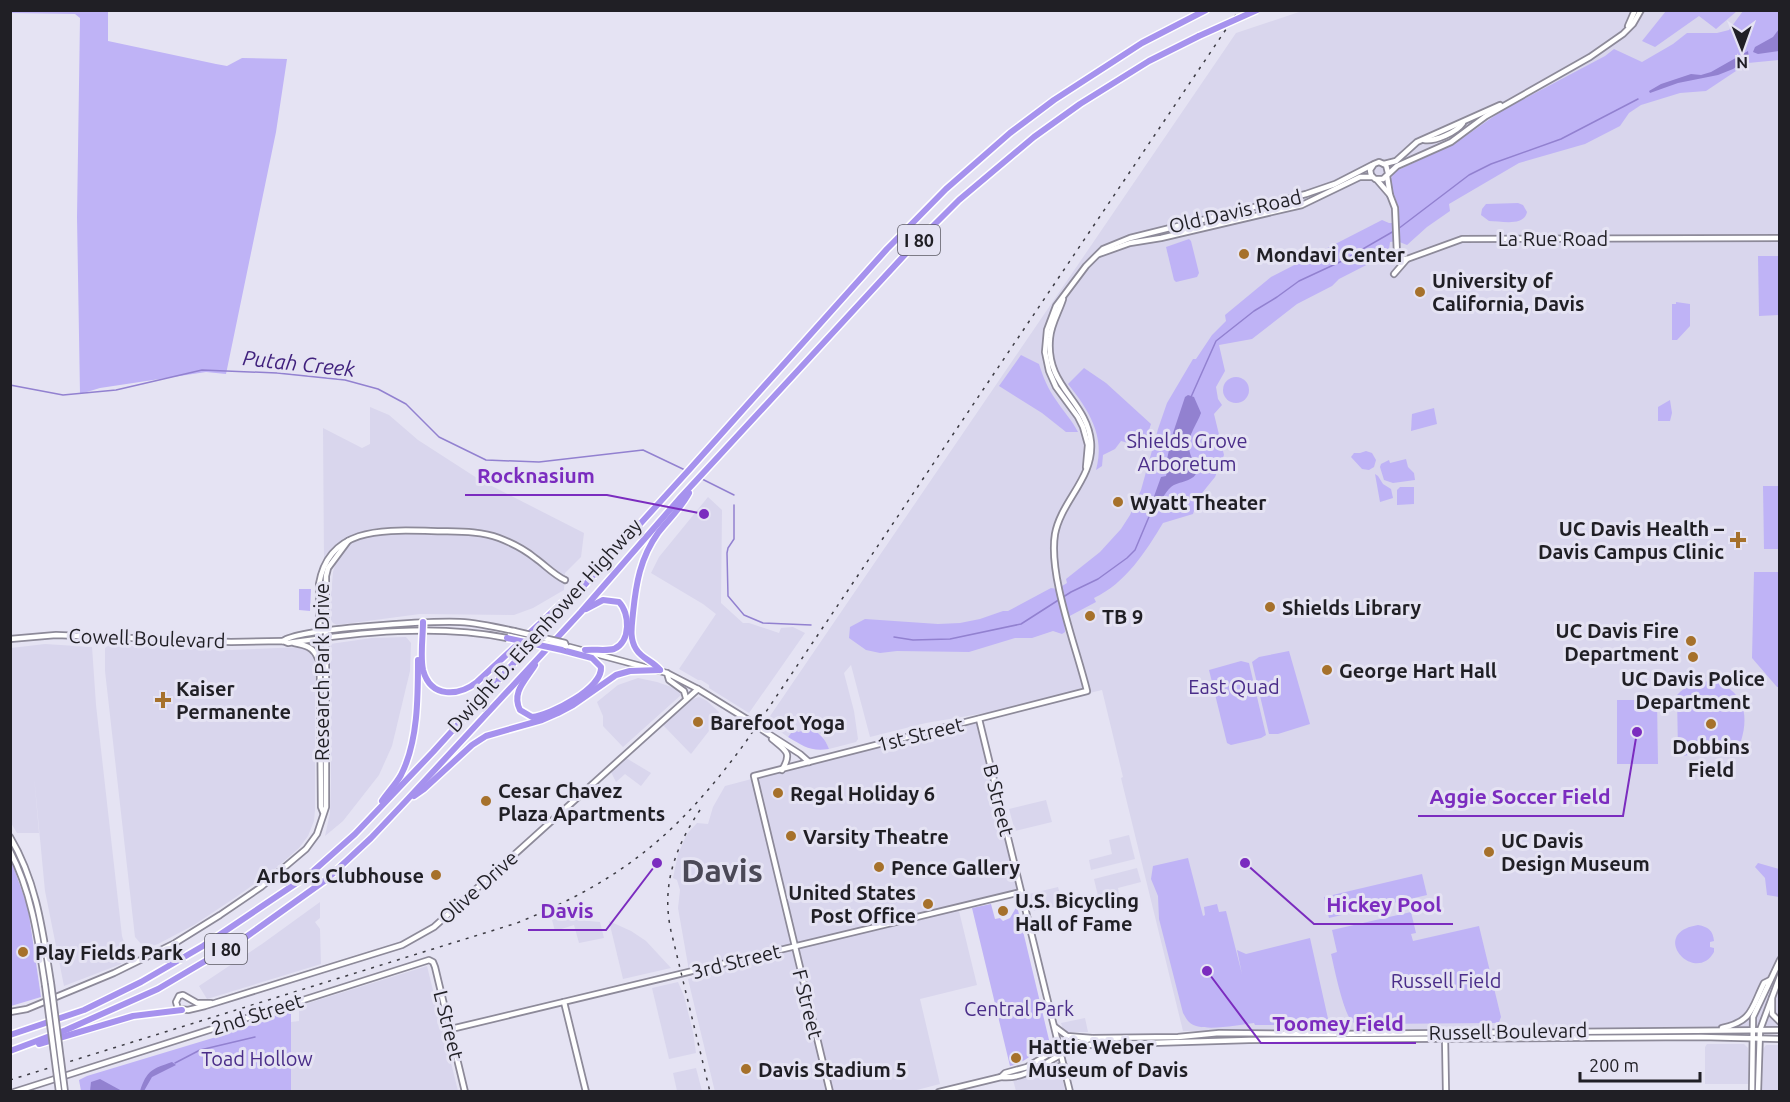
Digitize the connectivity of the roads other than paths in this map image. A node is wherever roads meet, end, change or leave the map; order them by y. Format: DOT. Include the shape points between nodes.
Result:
graph roads {
  1 [pos="1206,10"];
  2 [pos="1257,10"];
  3 [pos="1635,10"];
  4 [pos="1641,10"];
  5 [pos="1623,34"];
  6 [pos="1514,100"];
  7 [pos="1463,123"];
  8 [pos="1453,131"];
  9 [pos="1457,139"];
  10 [pos="1424,140"];
  11 [pos="1431,141"];
  12 [pos="1434,150"];
  13 [pos="1384,164"];
  14 [pos="1372,165"];
  15 [pos="1387,174"];
  16 [pos="1375,179"];
  17 [pos="1390,195"];
  18 [pos="1779,238"];
  19 [pos="1099,254"];
  20 [pos="1407,259"];
  21 [pos="1394,274"];
  22 [pos="692,487"];
  23 [pos="565,579"];
  24 [pos="587,583"];
  25 [pos="581,612"];
  26 [pos="420,622"];
  27 [pos="421,631"];
  28 [pos="323,635"];
  29 [pos="507,638"];
  30 [pos="10,639"];
  31 [pos="286,642"];
  32 [pos="564,648"];
  33 [pos="585,650"];
  34 [pos="539,657"];
  35 [pos="320,669"];
  36 [pos="663,672"];
  37 [pos="698,689"];
  38 [pos="1087,691"];
  39 [pos="686,698"];
  40 [pos="979,719"];
  41 [pos="753,723"];
  42 [pos="761,729"];
  43 [pos="769,735"];
  44 [pos="809,762"];
  45 [pos="782,770"];
  46 [pos="754,776"];
  47 [pos="405,802"];
  48 [pos="323,812"];
  49 [pos="355,834"];
  50 [pos="10,837"];
  51 [pos="10,851"];
  52 [pos="1021,892"];
  53 [pos="795,946"];
  54 [pos="430,960"];
  55 [pos="1779,960"];
  56 [pos="1779,976"];
  57 [pos="1770,980"];
  58 [pos="48,984"];
  59 [pos="1773,991"];
  60 [pos="564,1002"];
  61 [pos="210,1003"];
  62 [pos="182,1010"];
  63 [pos="10,1012"];
  64 [pos="1779,1022"];
  65 [pos="1053,1025"];
  66 [pos="450,1029"];
  67 [pos="1713,1030"];
  68 [pos="1753,1030"];
  69 [pos="1760,1030"];
  70 [pos="1779,1030"];
  71 [pos="1506,1031"];
  72 [pos="1445,1032"];
  73 [pos="10,1035"];
  74 [pos="1093,1038"];
  75 [pos="1445,1038"];
  76 [pos="1491,1038"];
  77 [pos="1752,1038"];
  78 [pos="1759,1039"];
  79 [pos="1779,1039"];
  80 [pos="14,1050"];
  81 [pos="1060,1051"];
  82 [pos="1064,1066"];
  83 [pos="1038,1067"];
  84 [pos="1001,1077"];
  85 [pos="14,1092"];
  86 [pos="59,1092"];
  87 [pos="65,1092"];
  88 [pos="465,1092"];
  89 [pos="586,1092"];
  90 [pos="830,1092"];
  91 [pos="939,1092"];
  92 [pos="1070,1092"];
  93 [pos="1446,1092"];
  94 [pos="1756,1092"];
  1 -- 24 [label="highway, Dwight D. Eisenhower Highway / I 80" via="1142,43 1074,86 966,170 887,249"];
  2 -- 22 [label="highway, Dwight D. Eisenhower Highway / I 80, bridge" via="1149,61 1080,104 981,181 912,247"];
  3 -- 5 [label="street"];
  4 -- 5 [label="street"];
  5 -- 6 [label="street"];
  6 -- 7 [label="street"];
  6 -- 9 [label="street"];
  7 -- 8 [label="street"];
  7 -- 10 [label="street"];
  8 -- 9 [label="street"];
  8 -- 11 [label="street"];
  9 -- 12 [label="street"];
  10 -- 11 [label="street"];
  10 -- 13 [label="street" via="1396,161"];
  11 -- 12 [label="street"];
  12 -- 15 [label="street"];
  13 -- 14 [label="street"];
  13 -- 15 [label="street"];
  14 -- 16 [label="street" via="1370,170"];
  14 -- 19 [label="street, Old Davis Road" via="1317,191 1150,232 1111,245"];
  15 -- 16 [label="street" via="1383,179"];
  15 -- 17 [label="street"];
  16 -- 17 [label="street"];
  16 -- 19 [label="street, Old Davis Road" via="1360,177 1302,205 1130,243"];
  17 -- 20 [label="street" via="1396,219 1395,260"];
  18 -- 20 [label="street, La Rue Road" via="1462,239"];
  19 -- 38 [label="street, Old Davis Road" via="1063,299 1051,332 1050,357 1057,379 1088,427 1091,448 1087,469 1061,516 1054,556"];
  20 -- 21 [label="street"];
  22 -- 25 [label="highway, Dwight D. Eisenhower Highway / I 80"];
  22 -- 36 [label="highway" via="657,535 636,581 633,642 638,652"];
  23 -- 28 [label="street, Research Park Drive" via="498,537 478,533 371,532 342,544 321,575"];
  24 -- 27 [label="highway" via="463,691 444,692 427,679"];
  24 -- 49 [label="highway, Dwight D. Eisenhower Highway / I 80"];
  25 -- 33 [label="highway" via="611,600 619,602 627,613 625,637 619,645"];
  25 -- 34 [label="highway, Dwight D. Eisenhower Highway / I 80"];
  26 -- 27 [label="highway"];
  26 -- 28 [label="street"];
  26 -- 32 [label="street, bridge" via="473,623 564,643"];
  27 -- 28 [label="street"];
  27 -- 29 [label="street" via="462,631"];
  27 -- 49 [label="highway" via="413,735 405,765 395,784"];
  28 -- 31 [label="street, Cowell Boulevard" via="288,637"];
  28 -- 35 [label="street, Research Park Drive"];
  28 -- 48 [label="street, Research Park Drive"];
  29 -- 32 [label="highway, bridge"];
  30 -- 31 [label="street, Cowell Boulevard" via="56,635"];
  31 -- 35 [label="street" via="312,649"];
  32 -- 33 [label="street"];
  32 -- 34 [label="highway" via="595,659 601,667 600,677 573,700 532,717 520,710 517,696"];
  33 -- 36 [label="street"];
  34 -- 47 [label="highway, Dwight D. Eisenhower Highway / I 80"];
  35 -- 48 [label="street, Research Park Drive"];
  36 -- 37 [label="street"];
  36 -- 39 [label="street" via="684,690"];
  36 -- 47 [label="highway" via="630,671 616,675 558,713 486,736"];
  37 -- 39 [label="street, Olive Drive"];
  37 -- 41 [label="street"];
  38 -- 40 [label="street, 1st Street"];
  39 -- 61 [label="street, Olive Drive" via="426,933 402,945"];
  40 -- 44 [label="street, 1st Street"];
  40 -- 52 [label="street, B Street"];
  42 -- 43 [label="street"];
  43 -- 44 [label="street"];
  43 -- 45 [label="street" via="788,754"];
  44 -- 45 [label="street, 1st Street"];
  45 -- 46 [label="street, 1st Street"];
  46 -- 53 [label="street, F Street"];
  47 -- 80 [label="highway, Dwight D. Eisenhower Highway / I 80" via="327,879 246,937 158,989"];
  48 -- 63 [label="street, Research Park Drive" via="317,834 306,849 220,915 176,943 114,973 27,1009"];
  49 -- 73 [label="highway, Dwight D. Eisenhower Highway / I 80" via="310,874 203,946 84,1010"];
  50 -- 58 [label="street" via="39,909"];
  51 -- 58 [label="street" via="33,911"];
  52 -- 53 [label="street, 3rd Street"];
  52 -- 65 [label="street, B Street"];
  53 -- 60 [label="street, 3rd Street"];
  53 -- 90 [label="street, F Street"];
  54 -- 66 [label="street, L Street"];
  54 -- 85 [label="street, 2nd Street"];
  55 -- 57 [label="street"];
  56 -- 59 [label="street"];
  57 -- 67 [label="street" via="1764,983 1745,1019"];
  57 -- 68 [label="street" via="1754,1013"];
  58 -- 86 [label="street, bridge"];
  58 -- 87 [label="street, bridge"];
  59 -- 64 [label="street" via="1772,1014"];
  59 -- 69 [label="street"];
  60 -- 66 [label="street, 3rd Street"];
  60 -- 89 [label="street"];
  61 -- 62 [label="street, Olive Drive"];
  61 -- 62 [label="street" via="197,1003 181,995 176,1004"];
  62 -- 80 [label="highway" via="133,1016"];
  65 -- 74 [label="street" via="1067,1036"];
  65 -- 81 [label="street, B Street"];
  66 -- 88 [label="street, L Street"];
  67 -- 68 [label="street, Russell Boulevard"];
  67 -- 71 [label="street, Russell Boulevard"];
  68 -- 69 [label="street, Russell Boulevard"];
  68 -- 77 [label="street"];
  69 -- 70 [label="street, Russell Boulevard"];
  69 -- 78 [label="street"];
  71 -- 72 [label="street, Russell Boulevard"];
  71 -- 76 [label="street"];
  72 -- 74 [label="street, Russell Boulevard"];
  72 -- 75 [label="street"];
  74 -- 81 [label="street, Russell Boulevard"];
  75 -- 76 [label="street, Russell Boulevard"];
  75 -- 81 [label="street, Russell Boulevard" via="1205,1040 1086,1045"];
  75 -- 93 [label="street"];
  76 -- 77 [label="street, Russell Boulevard"];
  77 -- 78 [label="street, Russell Boulevard"];
  77 -- 94 [label="street" via="1752,1082"];
  78 -- 79 [label="street, Russell Boulevard"];
  78 -- 94 [label="street"];
  81 -- 82 [label="street, B Street"];
  81 -- 83 [label="street"];
  81 -- 84 [label="street"];
  82 -- 83 [label="street"];
  82 -- 92 [label="street, B Street"];
  83 -- 84 [label="street"];
  84 -- 91 [label="street"];
}
